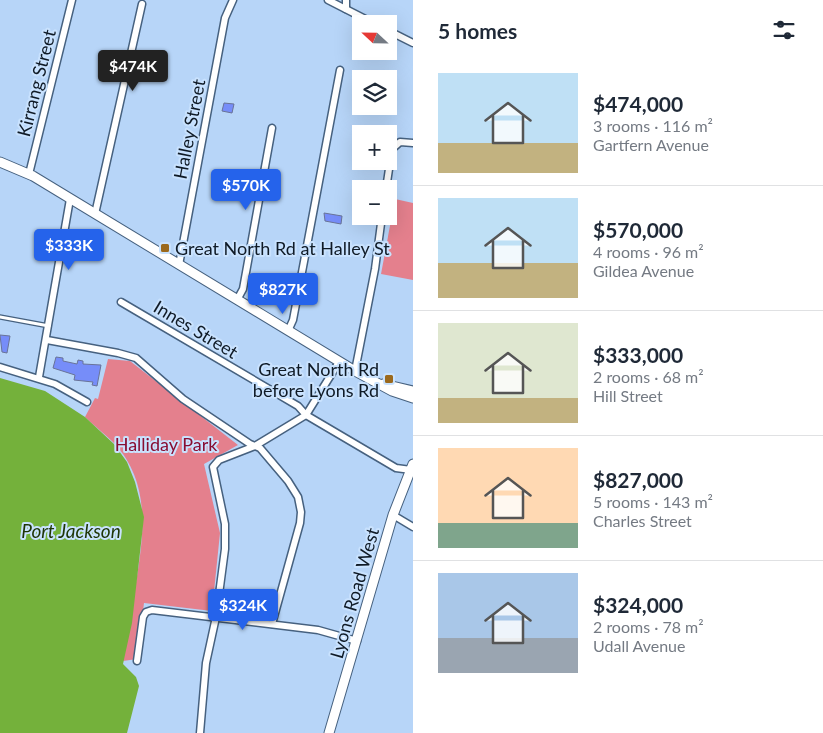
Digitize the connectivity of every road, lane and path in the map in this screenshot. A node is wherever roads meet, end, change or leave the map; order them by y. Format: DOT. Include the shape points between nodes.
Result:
graph roads {
  1 [pos="72,0"];
  2 [pos="233,0"];
  3 [pos="328,0"];
  4 [pos="346,0"];
  5 [pos="142,4"];
  6 [pos="346,9"];
  7 [pos="358,15"];
  8 [pos="398,36"];
  9 [pos="413,43"];
  10 [pos="340,70"];
  11 [pos="272,128"];
  12 [pos="413,143"];
  13 [pos="0,162"];
  14 [pos="28,174"];
  15 [pos="387,180"];
  16 [pos="70,199"];
  17 [pos="95,214"];
  18 [pos="381,225"];
  19 [pos="179,265"];
  20 [pos="237,300"];
  21 [pos="120,302"];
  22 [pos="0,317"];
  23 [pos="49,326"];
  24 [pos="288,331"];
  25 [pos="47,340"];
  26 [pos="339,362"];
  27 [pos="0,367"];
  28 [pos="355,372"];
  29 [pos="39,377"];
  30 [pos="378,383"];
  31 [pos="413,391"];
  32 [pos="413,398"];
  33 [pos="86,402"];
  34 [pos="306,415"];
  35 [pos="255,446"];
  36 [pos="412,467"];
  37 [pos="394,515"];
  38 [pos="413,527"];
  39 [pos="216,617"];
  40 [pos="272,624"];
  41 [pos="357,641"];
  42 [pos="137,661"];
  43 [pos="200,733"];
  44 [pos="329,733"];
  1 -- 14 [label="street, Kirrang Street"];
  2 -- 19 [label="street, Halley Street" via="225,18"];
  3 -- 6 [label="street"];
  4 -- 6 [label="street"];
  5 -- 17 [label="street"];
  6 -- 7 [label="street"];
  8 -- 9 [label="street"];
  10 -- 24 [label="street" via="293,320"];
  11 -- 20 [label="street" via="243,289"];
  12 -- 15 [label="street" via="400,142 392,149"];
  13 -- 14 [label="main road"];
  14 -- 16 [label="main road"];
  16 -- 17 [label="main road"];
  16 -- 23 [label="street"];
  17 -- 19 [label="main road"];
  18 -- 28 [label="street"];
  19 -- 20 [label="main road"];
  20 -- 24 [label="main road"];
  21 -- 34 [label="street, Innes Street" via="298,406"];
  22 -- 23 [label="lane"];
  23 -- 25 [label="street"];
  24 -- 26 [label="main road"];
  25 -- 29 [label="street"];
  25 -- 35 [label="street" via="136,358 183,400"];
  26 -- 28 [label="main road"];
  26 -- 34 [label="street"];
  27 -- 29 [label="street"];
  28 -- 30 [label="main road"];
  29 -- 33 [label="street"];
  30 -- 31 [label="main road"];
  30 -- 32 [label="main road"];
  34 -- 35 [label="street"];
  34 -- 36 [label="street, Innes Street" via="396,468"];
  35 -- 39 [label="street" via="219,460 213,466 225,524"];
  35 -- 40 [label="street" via="288,481 298,497 301,512"];
  36 -- 37 [label="main road, Lyons Road West"];
  37 -- 38 [label="street"];
  37 -- 41 [label="main road, Lyons Road West"];
  39 -- 40 [label="street"];
  39 -- 42 [label="street" via="146,612"];
  39 -- 43 [label="street" via="206,663"];
  40 -- 41 [label="street" via="318,630"];
  41 -- 44 [label="main road, Lyons Road West"];
}
